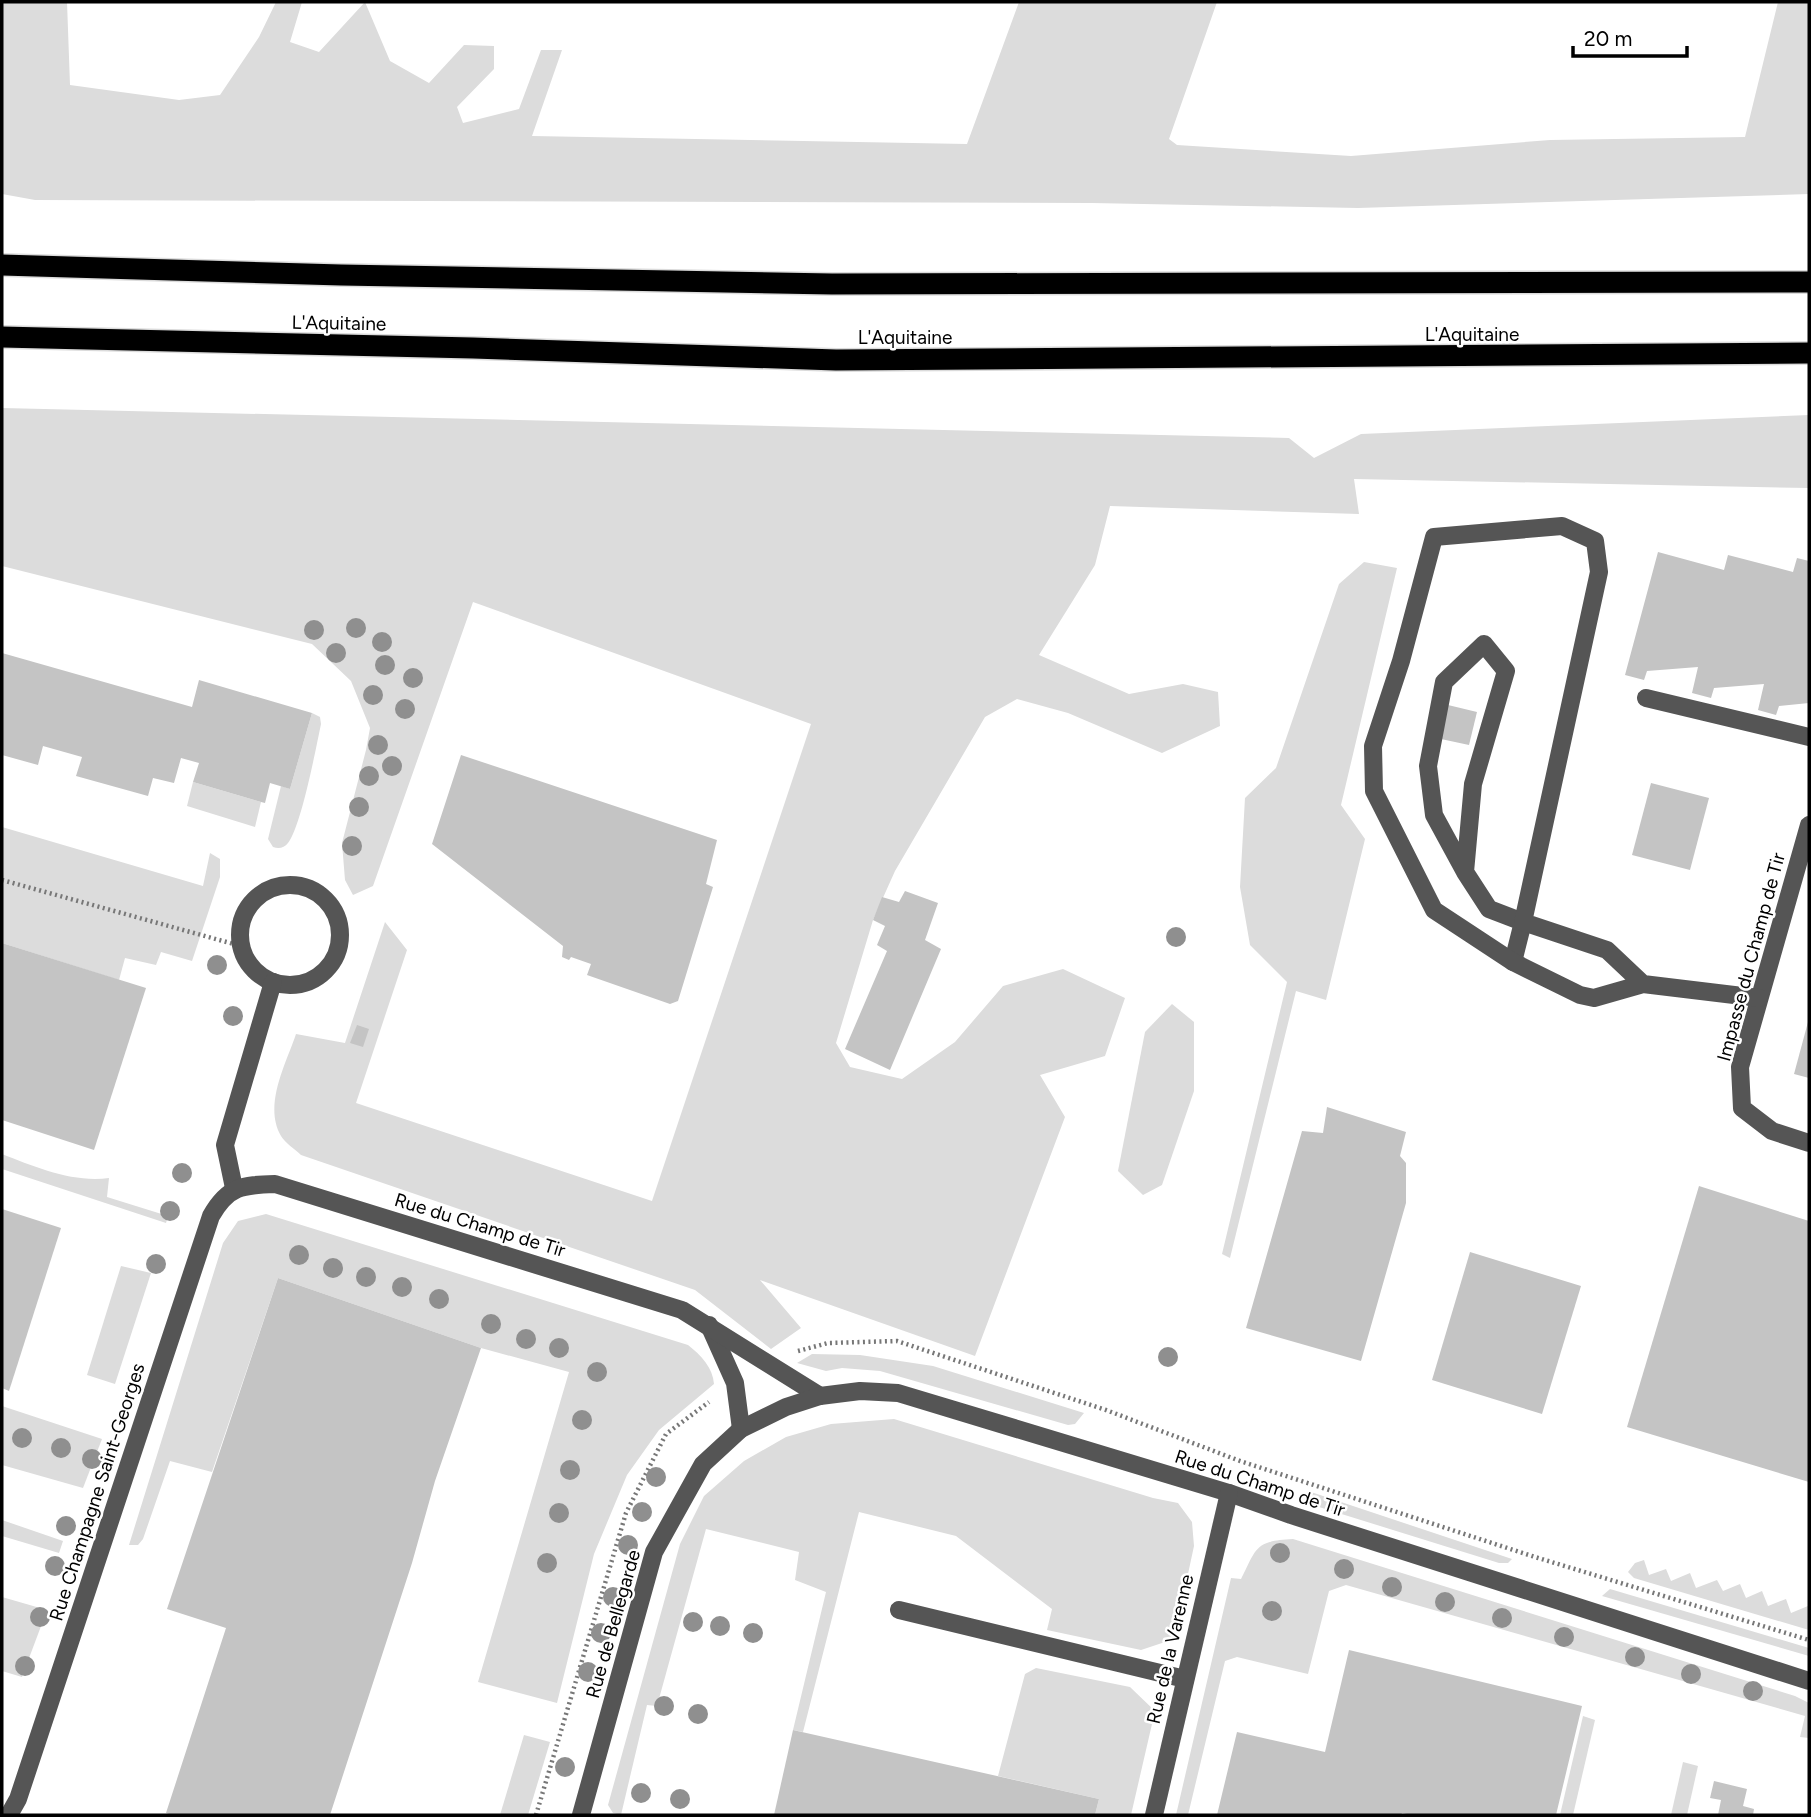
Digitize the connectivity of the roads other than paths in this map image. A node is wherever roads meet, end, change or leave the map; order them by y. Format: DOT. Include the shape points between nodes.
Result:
graph roads {
  1 [pos="2,265"];
  2 [pos="1809,282"];
  3 [pos="2,337"];
  4 [pos="1809,353"];
  5 [pos="1646,698"];
  6 [pos="1809,737"];
  7 [pos="1809,825"];
  8 [pos="1465,872"];
  9 [pos="1523,922"];
  10 [pos="1513,962"];
  11 [pos="273,982"];
  12 [pos="1643,984"];
  13 [pos="1759,999"];
  14 [pos="1809,1143"];
  15 [pos="234,1188"];
  16 [pos="709,1325"];
  17 [pos="820,1396"];
  18 [pos="741,1429"];
  19 [pos="1229,1493"];
  20 [pos="900,1610"];
  21 [pos="1185,1679"];
  22 [pos="1809,1681"];
  23 [pos="9,1815"];
  24 [pos="581,1815"];
  25 [pos="1154,1815"];
  1 -- 2 [label="highway" via="832,285"];
  3 -- 4 [label="highway, L'Aquitaine" via="836,360"];
  5 -- 6 [label="street"];
  7 -- 13 [label="street, Impasse du Champ de Tir"];
  8 -- 8 [label="street" via="1473,784 1506,671 1484,644 1444,682 1427,766 1434,815"];
  8 -- 9 [label="street" via="1489,909"];
  9 -- 10 [label="street"];
  9 -- 10 [label="street" via="1599,572 1595,541 1562,526 1434,537 1373,746 1374,791 1434,910"];
  9 -- 12 [label="street" via="1607,950"];
  10 -- 12 [label="street" via="1594,998"];
  11 -- 11 [label="street" via="304,983 318,976 337,951 340,936 332,907 322,896 302,887 268,890 254,900 240,929 247,961"];
  11 -- 15 [label="street" via="225,1145"];
  12 -- 13 [label="street"];
  13 -- 14 [label="street, Impasse du Champ de Tir" via="1740,1067 1742,1108 1772,1131"];
  15 -- 16 [label="street, Rue du Champ de Tir" via="275,1184 681,1310"];
  15 -- 23 [label="street, Rue Champagne Saint-Georges" via="211,1216"];
  16 -- 17 [label="street, Rue du Champ de Tir"];
  16 -- 18 [label="street" via="735,1383"];
  17 -- 18 [label="street, Rue de Bellegarde"];
  17 -- 19 [label="street, Rue du Champ de Tir" via="898,1393"];
  18 -- 24 [label="street, Rue de Bellegarde" via="703,1464 654,1552"];
  19 -- 21 [label="street, Rue de la Varenne"];
  19 -- 22 [label="street, Rue du Champ de Tir"];
  20 -- 21 [label="street"];
  21 -- 25 [label="street, Rue de la Varenne"];
}
